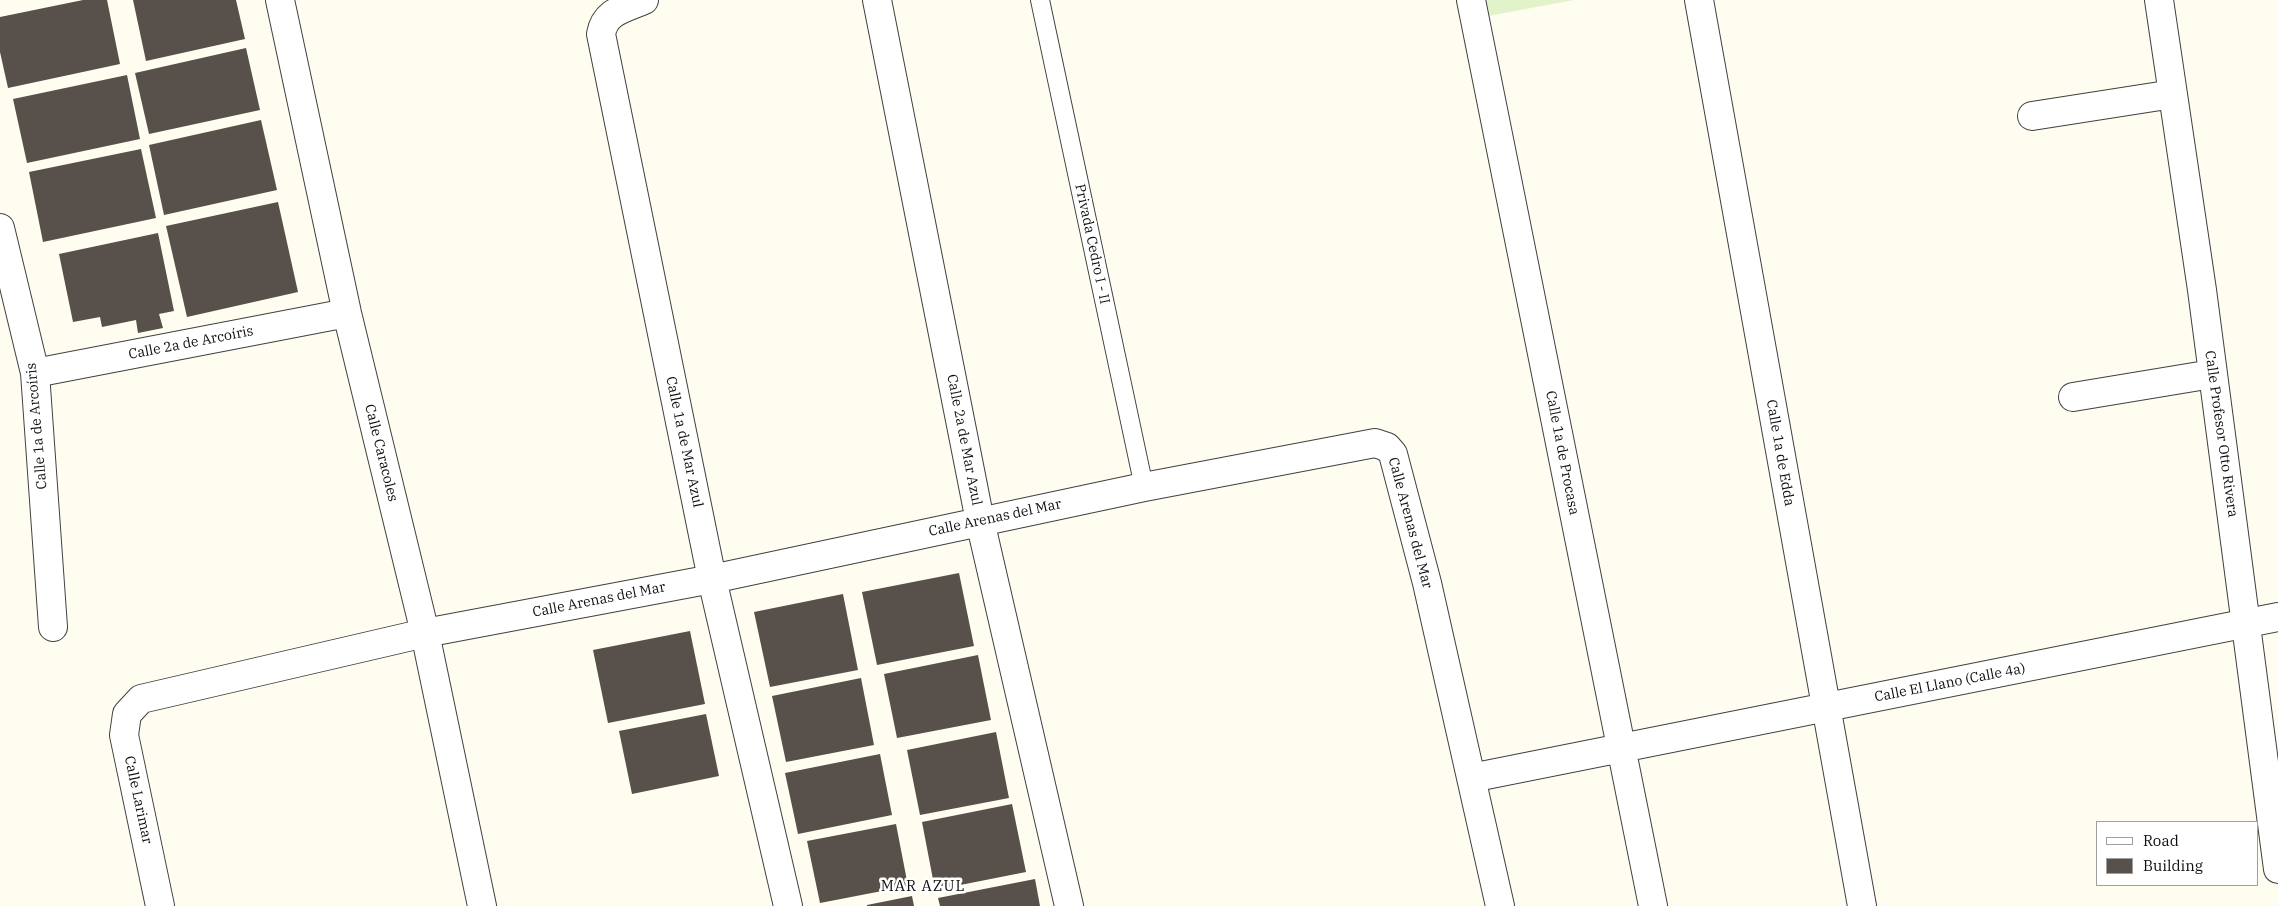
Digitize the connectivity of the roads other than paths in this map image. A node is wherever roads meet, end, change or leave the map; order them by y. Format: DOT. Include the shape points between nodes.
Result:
graph roads {
  1 [pos="280,0"];
  2 [pos="644,0"];
  3 [pos="877,0"];
  4 [pos="1040,0"];
  5 [pos="1471,0"];
  6 [pos="1699,0"];
  7 [pos="2158,0"];
  8 [pos="2173,94"];
  9 [pos="2032,116"];
  10 [pos="0,228"];
  11 [pos="347,313"];
  12 [pos="35,373"];
  13 [pos="2212,374"];
  14 [pos="2073,397"];
  15 [pos="1144,487"];
  16 [pos="980,521"];
  17 [pos="712,579"];
  18 [pos="2278,617"];
  19 [pos="2247,624"];
  20 [pos="53,627"];
  21 [pos="426,633"];
  22 [pos="141,700"];
  23 [pos="1826,707"];
  24 [pos="1622,747"];
  25 [pos="1471,778"];
  26 [pos="2278,869"];
  27 [pos="160,906"];
  28 [pos="482,906"];
  29 [pos="788,906"];
  30 [pos="1070,906"];
  31 [pos="1500,906"];
  32 [pos="1653,906"];
  33 [pos="1862,906"];
  1 -- 11 [label="street, Calle Caracoles"];
  2 -- 17 [label="street, Calle 1a de Mar Azul" via="607,17 601,34"];
  3 -- 16 [label="street, Calle 2a de Mar Azul"];
  4 -- 15 [label="lane, Privada Cedro I - II"];
  5 -- 24 [label="street, Calle 1a de Procasa"];
  6 -- 23 [label="street, Calle 1a de Edda"];
  7 -- 8 [label="street, Calle Profesor Otto Rivera"];
  8 -- 9 [label="street"];
  8 -- 13 [label="street, Calle Profesor Otto Rivera"];
  10 -- 12 [label="street, Calle 1a de Arcoíris"];
  11 -- 12 [label="street, Calle 2a de Arcoíris"];
  11 -- 21 [label="street, Calle Caracoles"];
  12 -- 20 [label="street, Calle 1a de Arcoíris"];
  13 -- 14 [label="street"];
  13 -- 19 [label="street, Calle Profesor Otto Rivera"];
  15 -- 16 [label="street, Calle Arenas del Mar"];
  15 -- 25 [label="street, Calle Arenas del Mar" via="1375,443 1387,447 1393,454 1426,583"];
  16 -- 17 [label="street, Calle Arenas del Mar"];
  16 -- 30 [label="street, Calle 2a de Mar Azul"];
  17 -- 21 [label="street, Calle Arenas del Mar"];
  17 -- 29 [label="street, Calle 1a de Mar Azul"];
  18 -- 19 [label="street, Calle El Llano (Calle 4a)"];
  19 -- 23 [label="street, Calle El Llano (Calle 4a)"];
  19 -- 26 [label="street, Calle Profesor Otto Rivera"];
  21 -- 22 [label="street, Calle Arenas del Mar"];
  21 -- 28 [label="street, Calle Caracoles"];
  22 -- 27 [label="street, Calle Larimar" via="127,714 124,735"];
  23 -- 24 [label="street, Calle El Llano (Calle 4a)"];
  23 -- 33 [label="street, Calle 1a de Edda"];
  24 -- 25 [label="street, Calle El Llano (Calle 4a)"];
  24 -- 32 [label="street, Calle 1a de Procasa"];
  25 -- 31 [label="street, Calle Arenas del Mar"];
}
